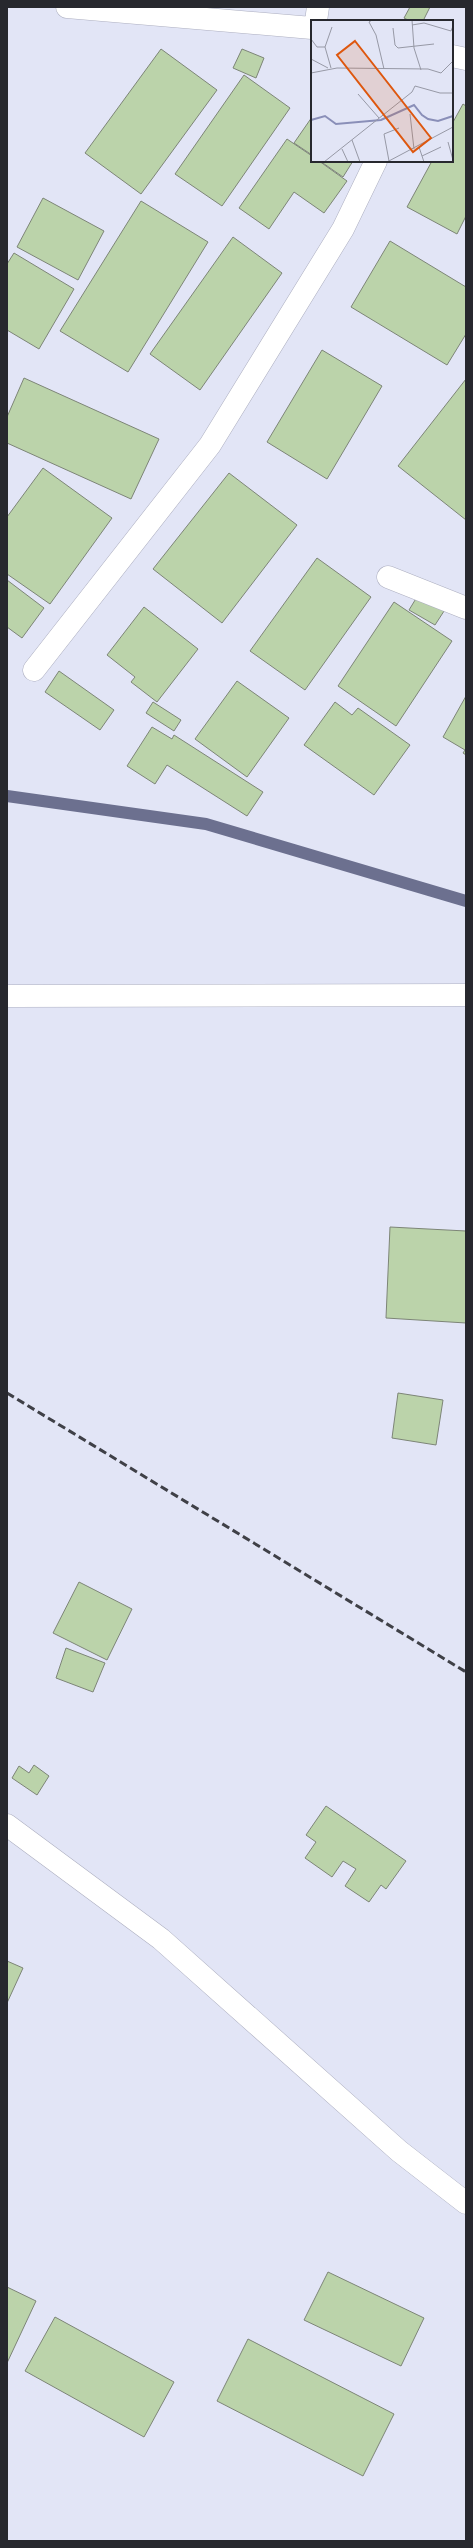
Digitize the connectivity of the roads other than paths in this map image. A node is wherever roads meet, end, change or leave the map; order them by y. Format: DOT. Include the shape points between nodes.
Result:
graph roads {
  1 [pos="67,7"];
  2 [pos="318,7"];
  3 [pos="316,20"];
  4 [pos="311,28"];
  5 [pos="453,56"];
  6 [pos="466,59"];
  7 [pos="376,162"];
  8 [pos="388,576"];
  9 [pos="466,608"];
  10 [pos="34,670"];
  11 [pos="7,996"];
  12 [pos="466,996"];
  13 [pos="7,1825"];
  14 [pos="466,2203"];
  1 -- 4 [label="street"];
  2 -- 3 [label="street"];
  5 -- 6 [label="street"];
  7 -- 10 [label="street" via="343,229 210,445"];
  8 -- 9 [label="street"];
  11 -- 12 [label="street"];
  13 -- 14 [label="street" via="161,1939 399,2151"];
}
